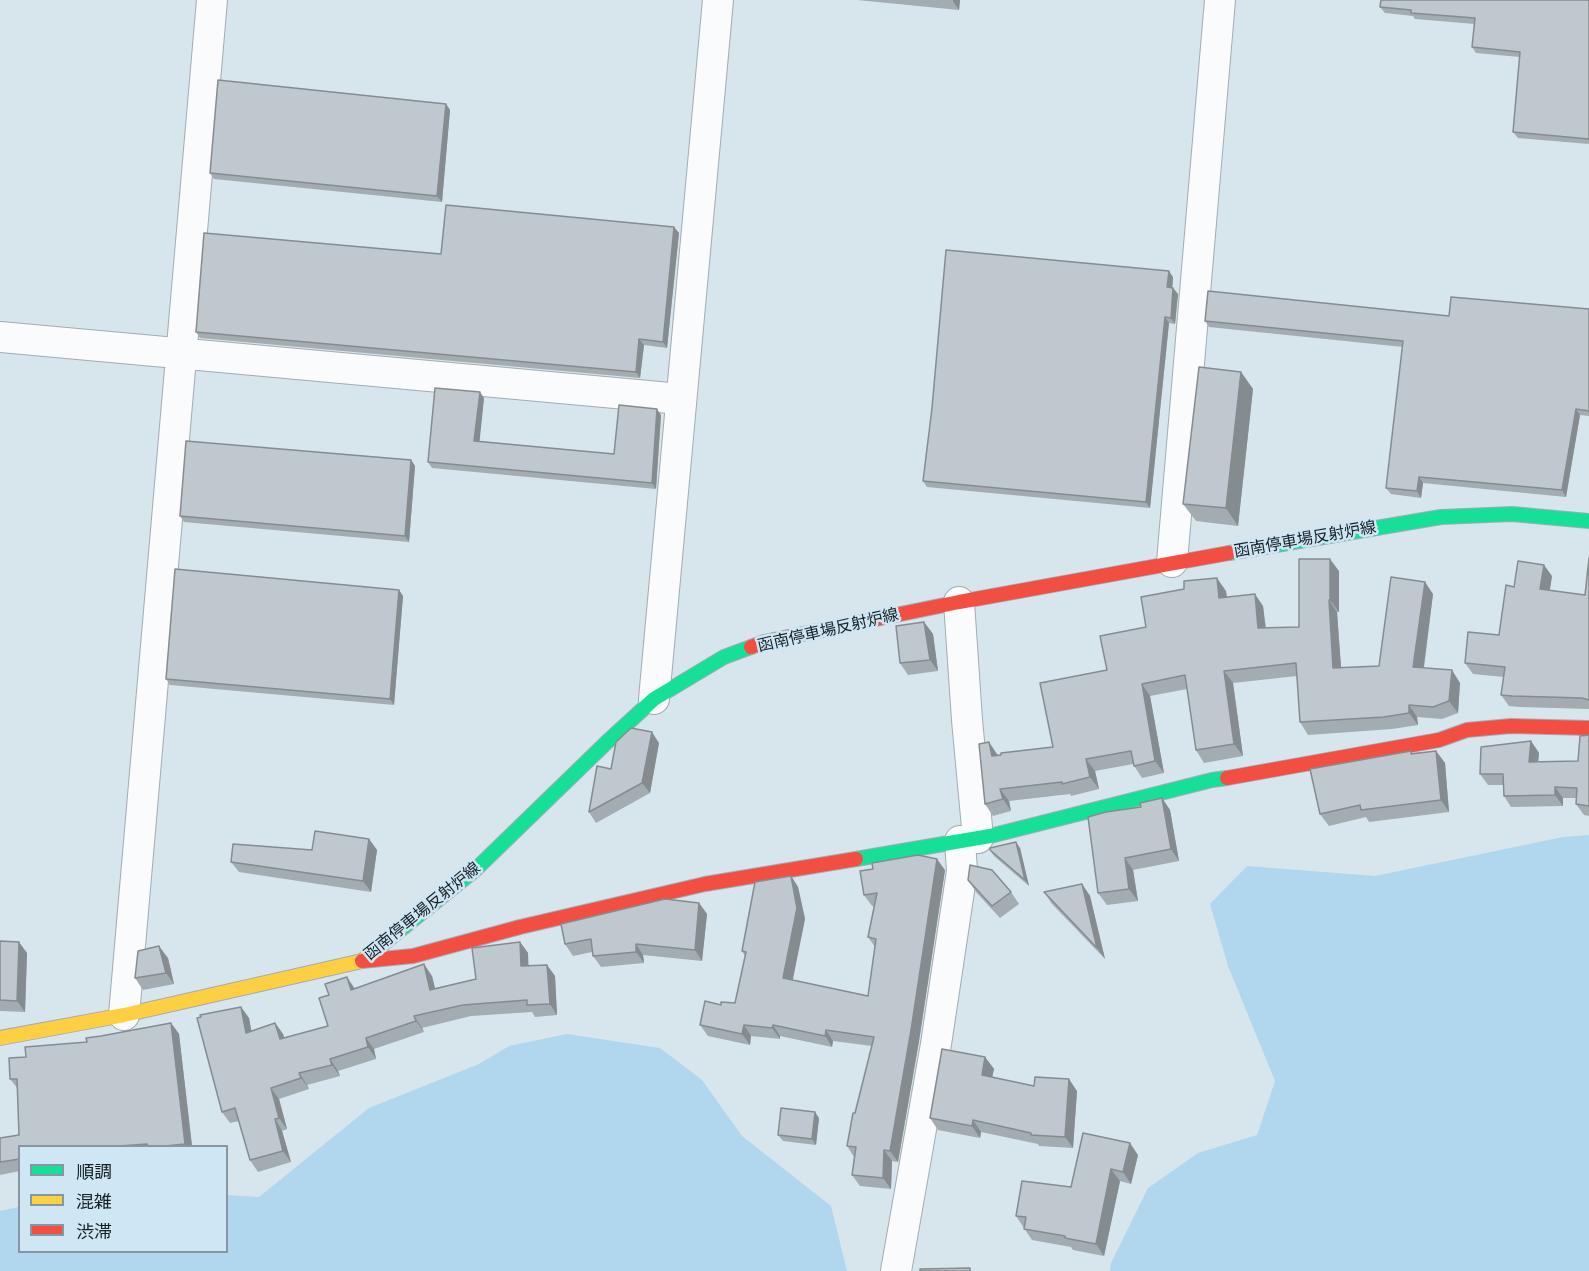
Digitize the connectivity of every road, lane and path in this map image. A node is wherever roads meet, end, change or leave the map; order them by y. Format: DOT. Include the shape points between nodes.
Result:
graph roads {
  1 [pos="212,0"];
  2 [pos="718,0"];
  3 [pos="1220,0"];
  4 [pos="0,337"];
  5 [pos="182,352"];
  6 [pos="681,399"];
  7 [pos="1589,521"];
  8 [pos="1172,562"];
  9 [pos="958,602"];
  10 [pos="654,699"];
  11 [pos="1589,728"];
  12 [pos="969,840"];
  13 [pos="362,961"];
  14 [pos="124,1015"];
  15 [pos="0,1038"];
  16 [pos="896,1271"];
  1 -- 5 [label="street"];
  2 -- 6 [label="street"];
  3 -- 8 [label="street"];
  4 -- 5 [label="street"];
  5 -- 6 [label="street"];
  5 -- 14 [label="street"];
  6 -- 10 [label="street"];
  7 -- 8 [label="main road, 函南停車場反射炉線" via="1512,514 1441,517"];
  8 -- 9 [label="main road, 函南停車場反射炉線"];
  9 -- 10 [label="main road, 函南停車場反射炉線" via="764,642 724,657"];
  9 -- 12 [label="street" via="967,720"];
  10 -- 13 [label="main road, 函南停車場反射炉線" via="475,870"];
  11 -- 12 [label="main road" via="1511,726 1467,730 1439,740 1212,780"];
  12 -- 13 [label="main road" via="705,884 413,956"];
  12 -- 16 [label="street"];
  13 -- 14 [label="main road, 函南停車場反射炉線"];
  14 -- 15 [label="main road, 函南停車場反射炉線"];
}
